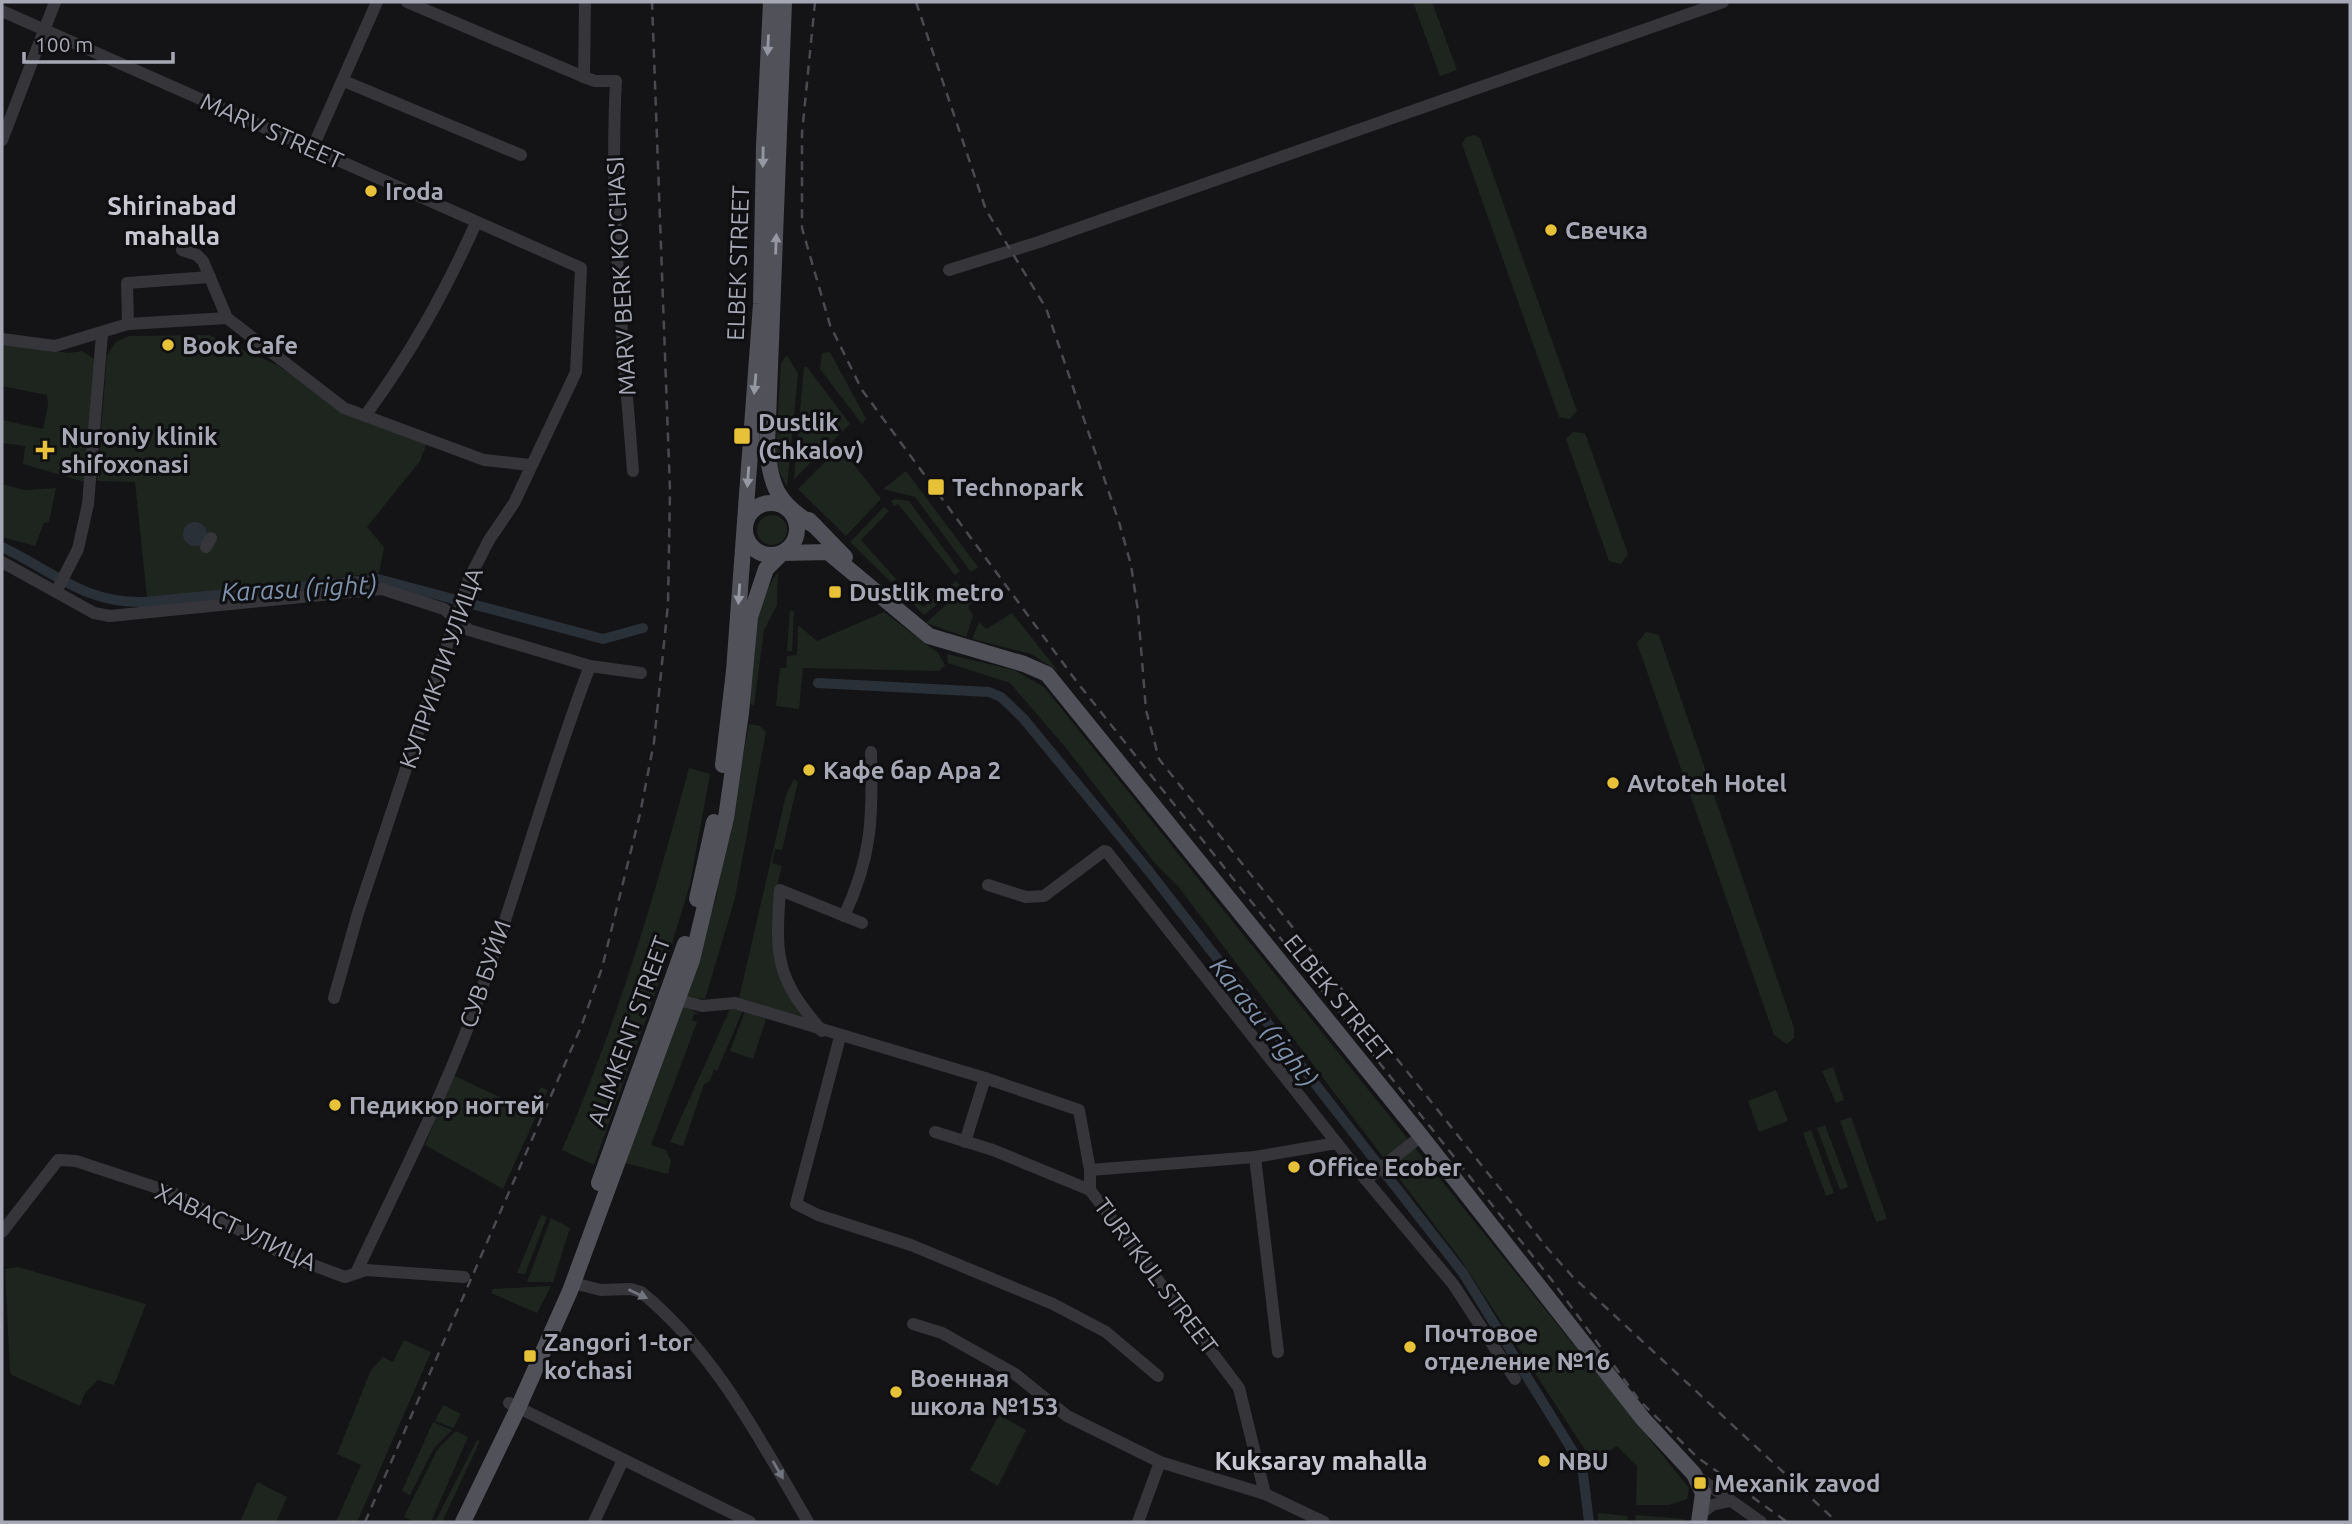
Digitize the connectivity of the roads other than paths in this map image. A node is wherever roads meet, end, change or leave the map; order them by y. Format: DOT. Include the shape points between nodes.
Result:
graph roads {
  1 [pos="55,2"];
  2 [pos="377,2"];
  3 [pos="407,2"];
  4 [pos="585,2"];
  5 [pos="771,2"];
  6 [pos="784,2"];
  7 [pos="1723,2"];
  8 [pos="2,11"];
  9 [pos="43,29"];
  10 [pos="583,77"];
  11 [pos="344,81"];
  12 [pos="2,140"];
  13 [pos="312,149"];
  14 [pos="521,155"];
  15 [pos="475,223"];
  16 [pos="182,250"];
  17 [pos="581,268"];
  18 [pos="948,270"];
  19 [pos="210,276"];
  20 [pos="227,318"];
  21 [pos="128,324"];
  22 [pos="102,334"];
  23 [pos="2,339"];
  24 [pos="365,416"];
  25 [pos="530,465"];
  26 [pos="769,465"];
  27 [pos="633,471"];
  28 [pos="790,510"];
  29 [pos="745,526"];
  30 [pos="815,526"];
  31 [pos="782,553"];
  32 [pos="2,562"];
  33 [pos="57,590"];
  34 [pos="886,599"];
  35 [pos="456,615"];
  36 [pos="590,666"];
  37 [pos="641,673"];
  38 [pos="871,752"];
  39 [pos="988,885"];
  40 [pos="844,916"];
  41 [pos="862,923"];
  42 [pos="334,998"];
  43 [pos="678,1000"];
  44 [pos="822,1032"];
  45 [pos="840,1037"];
  46 [pos="985,1078"];
  47 [pos="936,1132"];
  48 [pos="1421,1136"];
  49 [pos="965,1142"];
  50 [pos="1337,1143"];
  51 [pos="1255,1157"];
  52 [pos="1090,1170"];
  53 [pos="1366,1180"];
  54 [pos="1090,1189"];
  55 [pos="2,1232"];
  56 [pos="356,1273"];
  57 [pos="464,1277"];
  58 [pos="573,1283"];
  59 [pos="913,1324"];
  60 [pos="1278,1352"];
  61 [pos="1158,1376"];
  62 [pos="1515,1379"];
  63 [pos="514,1406"];
  64 [pos="623,1460"];
  65 [pos="1160,1462"];
  66 [pos="1694,1474"];
  67 [pos="1265,1494"];
  68 [pos="1730,1501"];
  69 [pos="1701,1518"];
  70 [pos="452,1522"];
  71 [pos="463,1522"];
  72 [pos="594,1522"];
  73 [pos="750,1522"];
  74 [pos="808,1522"];
  75 [pos="1138,1522"];
  76 [pos="1324,1522"];
  77 [pos="1761,1522"];
  1 -- 9 [label="street"];
  2 -- 11 [label="street"];
  3 -- 10 [label="street"];
  4 -- 10 [label="street"];
  5 -- 29 [label="main road, ELBEK STREET, one-way" via="761,304"];
  26 -- 6 [label="main road, ELBEK STREET, one-way"];
  7 -- 18 [label="street"];
  8 -- 9 [label="street, MARV STREET"];
  9 -- 12 [label="street"];
  9 -- 13 [label="street, MARV STREET"];
  10 -- 27 [label="street, MARV BERK KO'CHASI" via="616,81 620,276"];
  11 -- 13 [label="street"];
  11 -- 14 [label="street"];
  13 -- 15 [label="street, MARV STREET"];
  15 -- 17 [label="street, MARV STREET"];
  15 -- 24 [label="street" via="445,292 406,360"];
  16 -- 19 [label="street" via="200,256"];
  17 -- 25 [label="street, КУПРИКЛИ УЛИЦА" via="576,372"];
  19 -- 20 [label="street"];
  19 -- 21 [label="street" via="127,283"];
  20 -- 21 [label="street"];
  20 -- 24 [label="street" via="344,408"];
  21 -- 22 [label="street"];
  22 -- 23 [label="street" via="55,346"];
  22 -- 33 [label="street" via="90,495 78,549"];
  24 -- 25 [label="street" via="485,460"];
  25 -- 35 [label="street, КУПРИКЛИ УЛИЦА" via="514,503 489,540"];
  26 -- 28 [label="main road, ELBEK STREET" via="776,491"];
  26 -- 30 [label="main road, ELBEK STREET" via="786,494"];
  28 -- 29 [label="main road" via="778,503 765,503 750,513"];
  28 -- 30 [label="main road, ELBEK STREET"];
  28 -- 31 [label="main road" via="797,534"];
  29 -- 31 [label="main road" via="748,541 756,550 766,555"];
  29 -- 63 [label="main road, ALIMKENT STREET, one-way" via="723,765 693,917"];
  30 -- 34 [label="main road, ELBEK STREET"];
  31 -- 34 [label="main road, ELBEK STREET" via="809,550 832,554"];
  31 -- 43 [label="main road, ALIMKENT STREET" via="766,569 753,602 726,818 703,919"];
  32 -- 33 [label="street"];
  33 -- 35 [label="street" via="94,612 118,617 382,589"];
  34 -- 48 [label="main road, ELBEK STREET" via="937,640 1047,674"];
  35 -- 36 [label="street" via="469,630"];
  35 -- 42 [label="street, КУПРИКЛИ УЛИЦА"];
  36 -- 37 [label="street"];
  36 -- 56 [label="street, СУВ БУЙИ" via="558,748 470,1021"];
  38 -- 40 [label="street" via="870,843 861,880"];
  39 -- 50 [label="street" via="1037,898 1107,852"];
  40 -- 41 [label="street"];
  40 -- 44 [label="street" via="780,890 779,963 798,1002"];
  43 -- 44 [label="street, TURTKUL STREET" via="702,1006 735,1003"];
  43 -- 58 [label="main road, ALIMKENT STREET"];
  44 -- 45 [label="street, TURTKUL STREET"];
  45 -- 46 [label="street, TURTKUL STREET"];
  45 -- 61 [label="street" via="796,1204 1053,1304 1106,1332"];
  46 -- 49 [label="street"];
  46 -- 52 [label="street, TURTKUL STREET" via="1079,1110"];
  47 -- 49 [label="street"];
  48 -- 53 [label="street"];
  48 -- 66 [label="main road, ELBEK STREET" via="1643,1419"];
  49 -- 54 [label="street"];
  50 -- 51 [label="street"];
  50 -- 53 [label="street"];
  51 -- 52 [label="street"];
  51 -- 60 [label="street"];
  52 -- 54 [label="street, TURTKUL STREET"];
  53 -- 62 [label="street" via="1454,1284"];
  54 -- 67 [label="street, TURTKUL STREET" via="1239,1388"];
  55 -- 56 [label="street, ХАВАСТ УЛИЦА" via="58,1160 76,1161 173,1194 284,1255 345,1277"];
  56 -- 57 [label="street, ХАВАСТ УЛИЦА"];
  58 -- 63 [label="main road, ALIMKENT STREET"];
  58 -- 74 [label="street, one-way" via="640,1292 689,1336 751,1423"];
  59 -- 65 [label="street" via="942,1333 1015,1374 1067,1416"];
  63 -- 64 [label="street"];
  63 -- 70 [label="main road, ALIMKENT STREET"];
  63 -- 71 [label="main road, ALIMKENT STREET"];
  64 -- 72 [label="street"];
  64 -- 73 [label="street"];
  65 -- 67 [label="street"];
  65 -- 75 [label="street"];
  66 -- 68 [label="street"];
  66 -- 69 [label="main road, ELBEK STREET" via="1703,1493"];
  67 -- 76 [label="street"];
  68 -- 69 [label="street" via="1712,1505"];
  68 -- 77 [label="street"];
}
